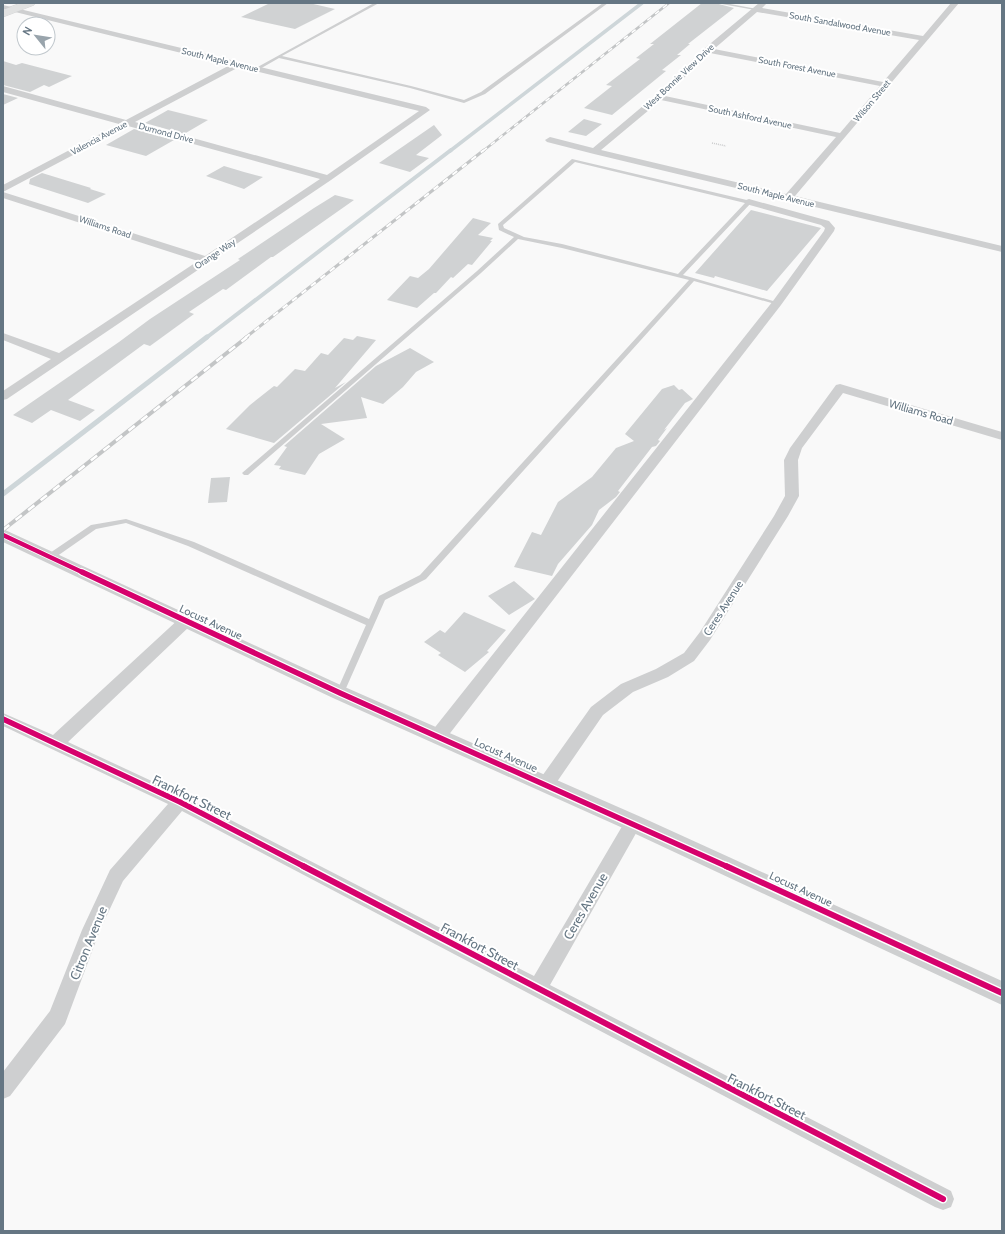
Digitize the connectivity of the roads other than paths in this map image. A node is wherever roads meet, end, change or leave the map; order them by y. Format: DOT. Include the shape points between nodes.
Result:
graph roads {
  1 [pos="30,3"];
  2 [pos="377,3"];
  3 [pos="605,3"];
  4 [pos="718,3"];
  5 [pos="763,3"];
  6 [pos="955,3"];
  7 [pos="3,7"];
  8 [pos="756,9"];
  9 [pos="14,10"];
  10 [pos="3,14"];
  11 [pos="924,39"];
  12 [pos="708,50"];
  13 [pos="279,57"];
  14 [pos="238,64"];
  15 [pos="256,69"];
  16 [pos="885,85"];
  17 [pos="3,89"];
  18 [pos="659,97"];
  19 [pos="426,110"];
  20 [pos="128,123"];
  21 [pos="842,136"];
  22 [pos="550,140"];
  23 [pos="594,150"];
  24 [pos="328,178"];
  25 [pos="3,189"];
  26 [pos="3,194"];
  27 [pos="788,198"];
  28 [pos="748,202"];
  29 [pos="517,237"];
  30 [pos="1002,249"];
  31 [pos="207,260"];
  32 [pos="679,276"];
  33 [pos="693,279"];
  34 [pos="777,303"];
  35 [pos="3,336"];
  36 [pos="60,358"];
  37 [pos="840,388"];
  38 [pos="3,396"];
  39 [pos="1002,436"];
  40 [pos="246,473"];
  41 [pos="3,535"];
  42 [pos="50,557"];
  43 [pos="186,621"];
  44 [pos="370,622"];
  45 [pos="340,693"];
  46 [pos="3,719"];
  47 [pos="438,736"];
  48 [pos="55,744"];
  49 [pos="546,784"];
  50 [pos="180,802"];
  51 [pos="633,823"];
  52 [pos="538,989"];
  53 [pos="1002,993"];
  54 [pos="3,1089"];
  55 [pos="943,1199"];
  1 -- 9 [label="main road"];
  2 -- 13 [label="lane"];
  3 -- 13 [label="lane" via="483,93 464,102 412,87"];
  4 -- 8 [label="lane"];
  5 -- 8 [label="street, West Bonnie View Drive"];
  6 -- 11 [label="street, Wilson Street"];
  7 -- 9 [label="street, South Maple Avenue"];
  8 -- 11 [label="street, South Sandalwood Avenue"];
  8 -- 12 [label="street, West Bonnie View Drive"];
  9 -- 10 [label="main road"];
  9 -- 14 [label="street, South Maple Avenue"];
  11 -- 16 [label="street, Wilson Street"];
  12 -- 16 [label="street, South Forest Avenue"];
  12 -- 18 [label="street, West Bonnie View Drive"];
  13 -- 15 [label="lane"];
  14 -- 15 [label="street, South Maple Avenue"];
  14 -- 20 [label="street, Valencia Avenue"];
  15 -- 19 [label="street, South Maple Avenue"];
  16 -- 21 [label="street, Wilson Street"];
  17 -- 20 [label="street, Dumond Drive"];
  18 -- 21 [label="street, South Ashford Avenue"];
  18 -- 23 [label="street, West Bonnie View Drive"];
  19 -- 24 [label="street, Orange Way"];
  20 -- 24 [label="street, Dumond Drive"];
  20 -- 25 [label="street, Valencia Avenue"];
  21 -- 27 [label="street, Wilson Street"];
  22 -- 23 [label="street, South Maple Avenue"];
  23 -- 27 [label="street, South Maple Avenue"];
  24 -- 31 [label="street, Orange Way"];
  26 -- 31 [label="street, Williams Road"];
  27 -- 30 [label="street, South Maple Avenue"];
  28 -- 29 [label="lane" via="574,160 500,225 501,229"];
  28 -- 32 [label="lane"];
  28 -- 34 [label="street" via="822,222 830,228"];
  29 -- 32 [label="lane"];
  29 -- 40 [label="lane"];
  31 -- 36 [label="street, Orange Way"];
  32 -- 33 [label="lane"];
  33 -- 34 [label="lane"];
  33 -- 44 [label="lane" via="423,577 382,598"];
  34 -- 47 [label="street"];
  35 -- 36 [label="street"];
  36 -- 38 [label="street, Orange Way"];
  37 -- 39 [label="street, Williams Road"];
  37 -- 49 [label="street, Ceres Avenue" via="796,448 791,460 792,496 705,636 689,657 662,673 627,688 597,711"];
  41 -- 42 [label="street, Locust Avenue"];
  42 -- 43 [label="street, Locust Avenue"];
  42 -- 44 [label="lane" via="94,527 126,521 191,544"];
  43 -- 45 [label="street, Locust Avenue"];
  43 -- 48 [label="street"];
  44 -- 45 [label="lane"];
  45 -- 47 [label="street, Locust Avenue"];
  46 -- 48 [label="street, Frankfort Street"];
  47 -- 49 [label="street, Locust Avenue"];
  48 -- 50 [label="street, Frankfort Street"];
  49 -- 51 [label="street, Locust Avenue"];
  50 -- 52 [label="street, Frankfort Street"];
  50 -- 54 [label="street, Citron Avenue" via="116,876 91,930 58,1017"];
  51 -- 52 [label="street, Ceres Avenue"];
  51 -- 53 [label="street, Locust Avenue"];
  52 -- 55 [label="street, Frankfort Street"];
}
